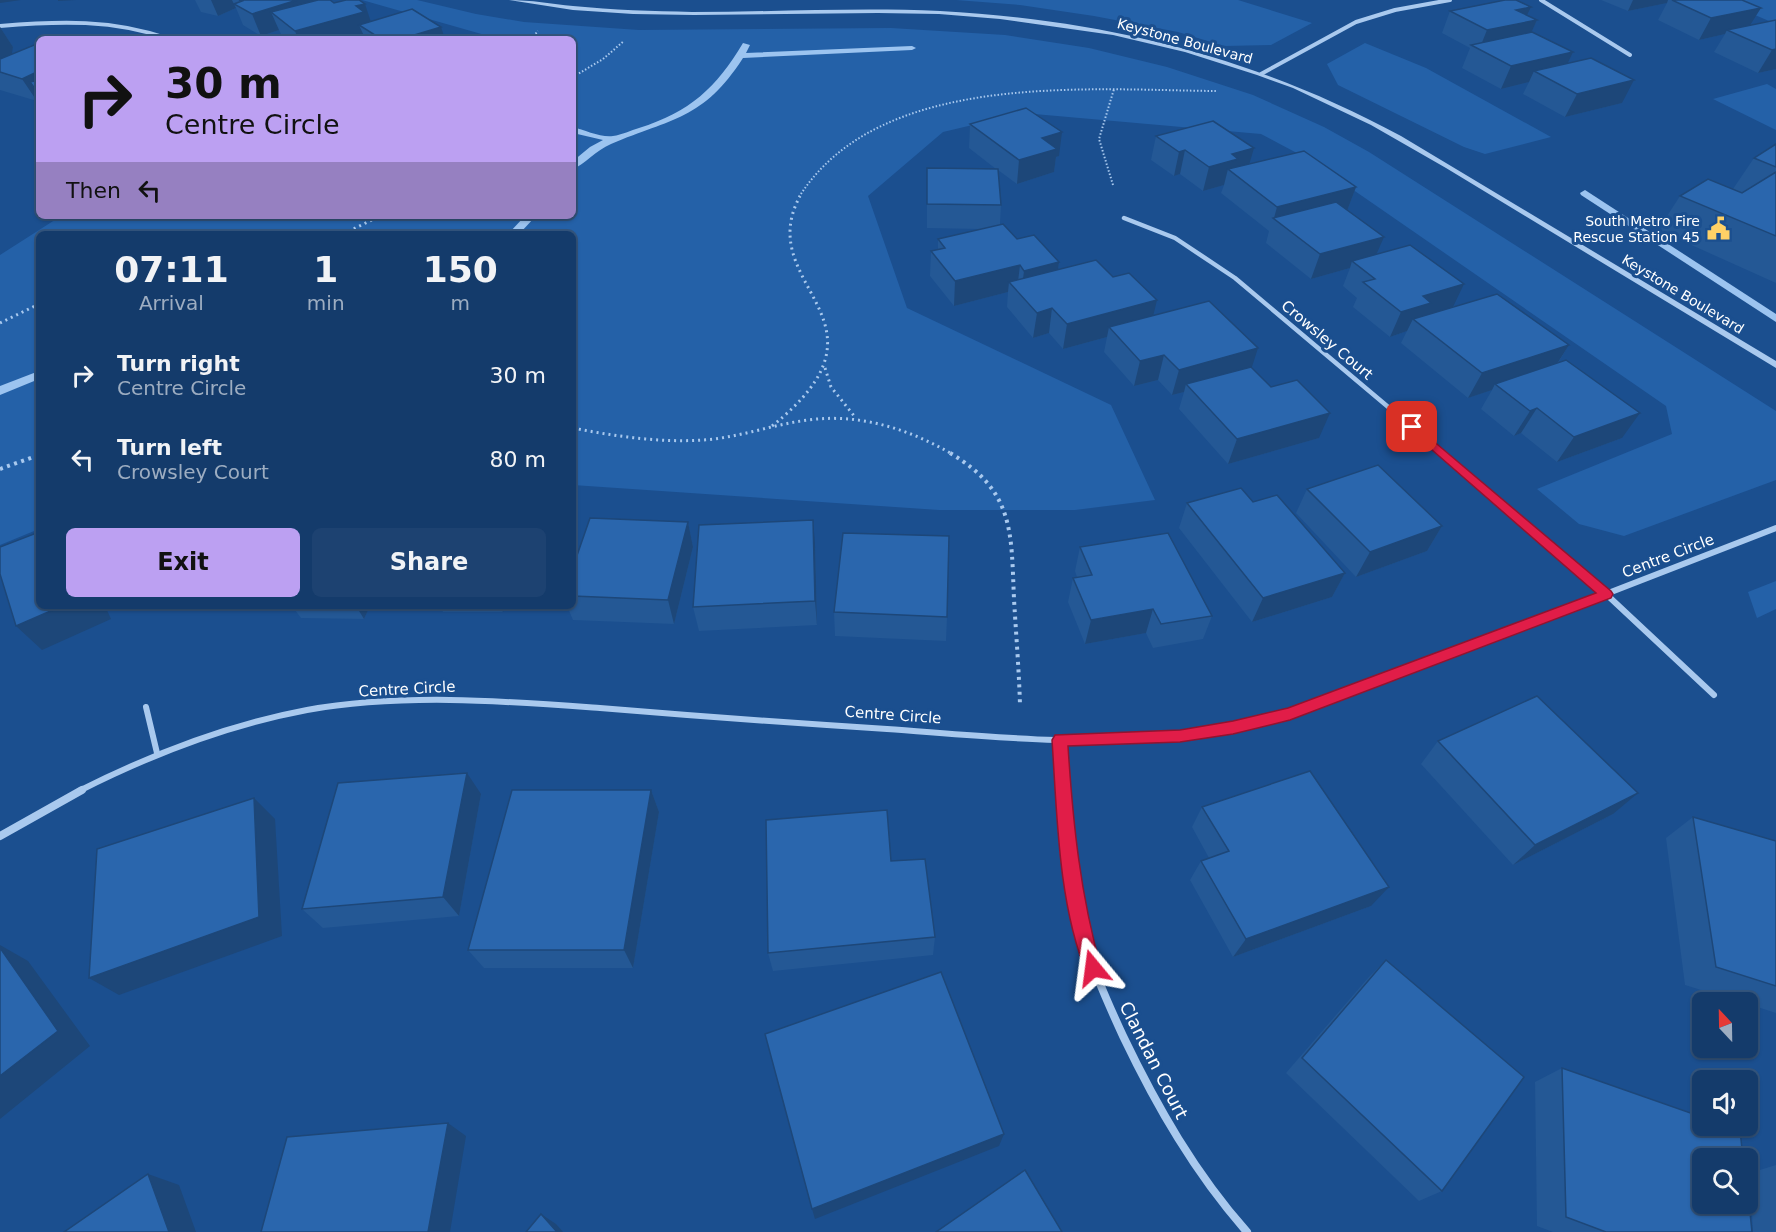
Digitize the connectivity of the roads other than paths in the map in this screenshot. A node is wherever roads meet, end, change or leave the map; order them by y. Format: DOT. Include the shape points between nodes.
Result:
graph roads {
  1 [pos="512,0"];
  2 [pos="1450,0"];
  3 [pos="1541,0"];
  4 [pos="0,26"];
  5 [pos="160,36"];
  6 [pos="1630,55"];
  7 [pos="1261,74"];
  8 [pos="1124,218"];
  9 [pos="1776,365"];
  10 [pos="1776,528"];
  11 [pos="1606,594"];
  12 [pos="1714,695"];
  13 [pos="146,707"];
  14 [pos="1060,740"];
  15 [pos="157,753"];
  16 [pos="0,836"];
  17 [pos="1246,1232"];
  1 -- 7 [label="street, Keystone Boulevard" via="629,12 898,11 1002,17 1143,40"];
  2 -- 7 [label="street" via="1356,22"];
  3 -- 6 [label="street"];
  4 -- 5 [label="street" via="90,23 140,29"];
  7 -- 9 [label="street, Keystone Boulevard" via="1392,133"];
  8 -- 11 [label="street, Crowsley Court" via="1175,238 1235,278"];
  10 -- 11 [label="street, Centre Circle"];
  11 -- 12 [label="street, Crowsley Court"];
  11 -- 14 [label="street, Centre Circle" via="1290,714 1180,736"];
  13 -- 15 [label="street"];
  14 -- 15 [label="street, Centre Circle" via="479,699 321,708 264,719"];
  14 -- 17 [label="street, Clandan Court" via="1066,829 1079,920 1093,968 1142,1076 1179,1143"];
  15 -- 16 [label="street, Centre Circle" via="55,803"];
}
